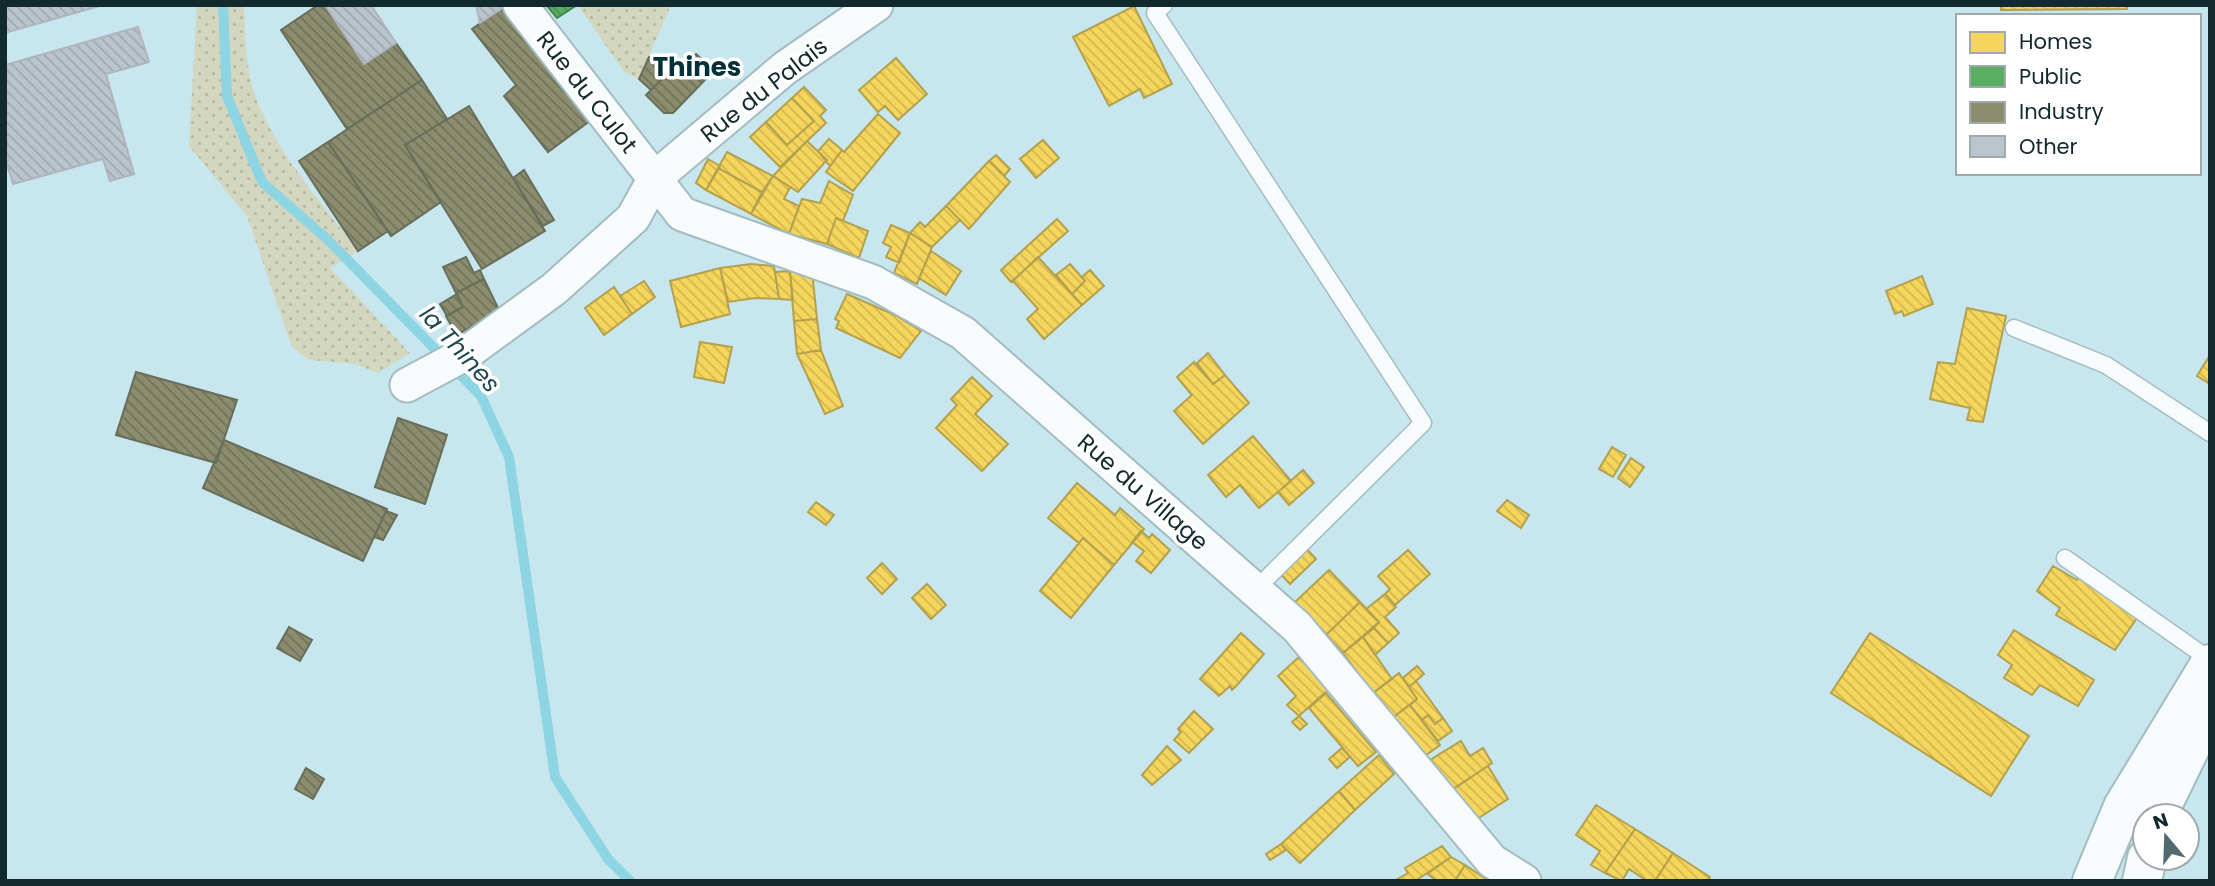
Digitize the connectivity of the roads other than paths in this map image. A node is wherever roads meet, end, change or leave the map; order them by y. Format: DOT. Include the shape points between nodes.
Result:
graph roads {
  1 [pos="520,5"];
  2 [pos="876,5"];
  3 [pos="1164,5"];
  4 [pos="655,178"];
  5 [pos="682,215"];
  6 [pos="633,218"];
  7 [pos="2014,328"];
  8 [pos="407,385"];
  9 [pos="2210,433"];
  10 [pos="2065,558"];
  11 [pos="1255,590"];
  12 [pos="2210,662"];
  13 [pos="2210,708"];
  14 [pos="2143,802"];
  15 [pos="2145,802"];
  16 [pos="2131,822"];
  17 [pos="1524,881"];
  18 [pos="2092,881"];
  1 -- 4 [label="street, Rue du Culot"];
  2 -- 4 [label="street, Rue du Palais" via="785,68"];
  3 -- 11 [label="lane" via="1155,13 1423,423"];
  4 -- 5 [label="street"];
  4 -- 6 [label="street"];
  5 -- 6 [label="street, Rue du Village"];
  5 -- 11 [label="street, Rue du Village" via="873,282 964,333"];
  6 -- 8 [label="street" via="554,289 465,354"];
  7 -- 9 [label="lane" via="2106,365"];
  10 -- 12 [label="lane"];
  11 -- 17 [label="street, Rue du Village" via="1297,627 1492,861"];
  12 -- 14 [label="main road"];
  13 -- 15 [label="main road"];
  16 -- 18 [label="main road"];
}
